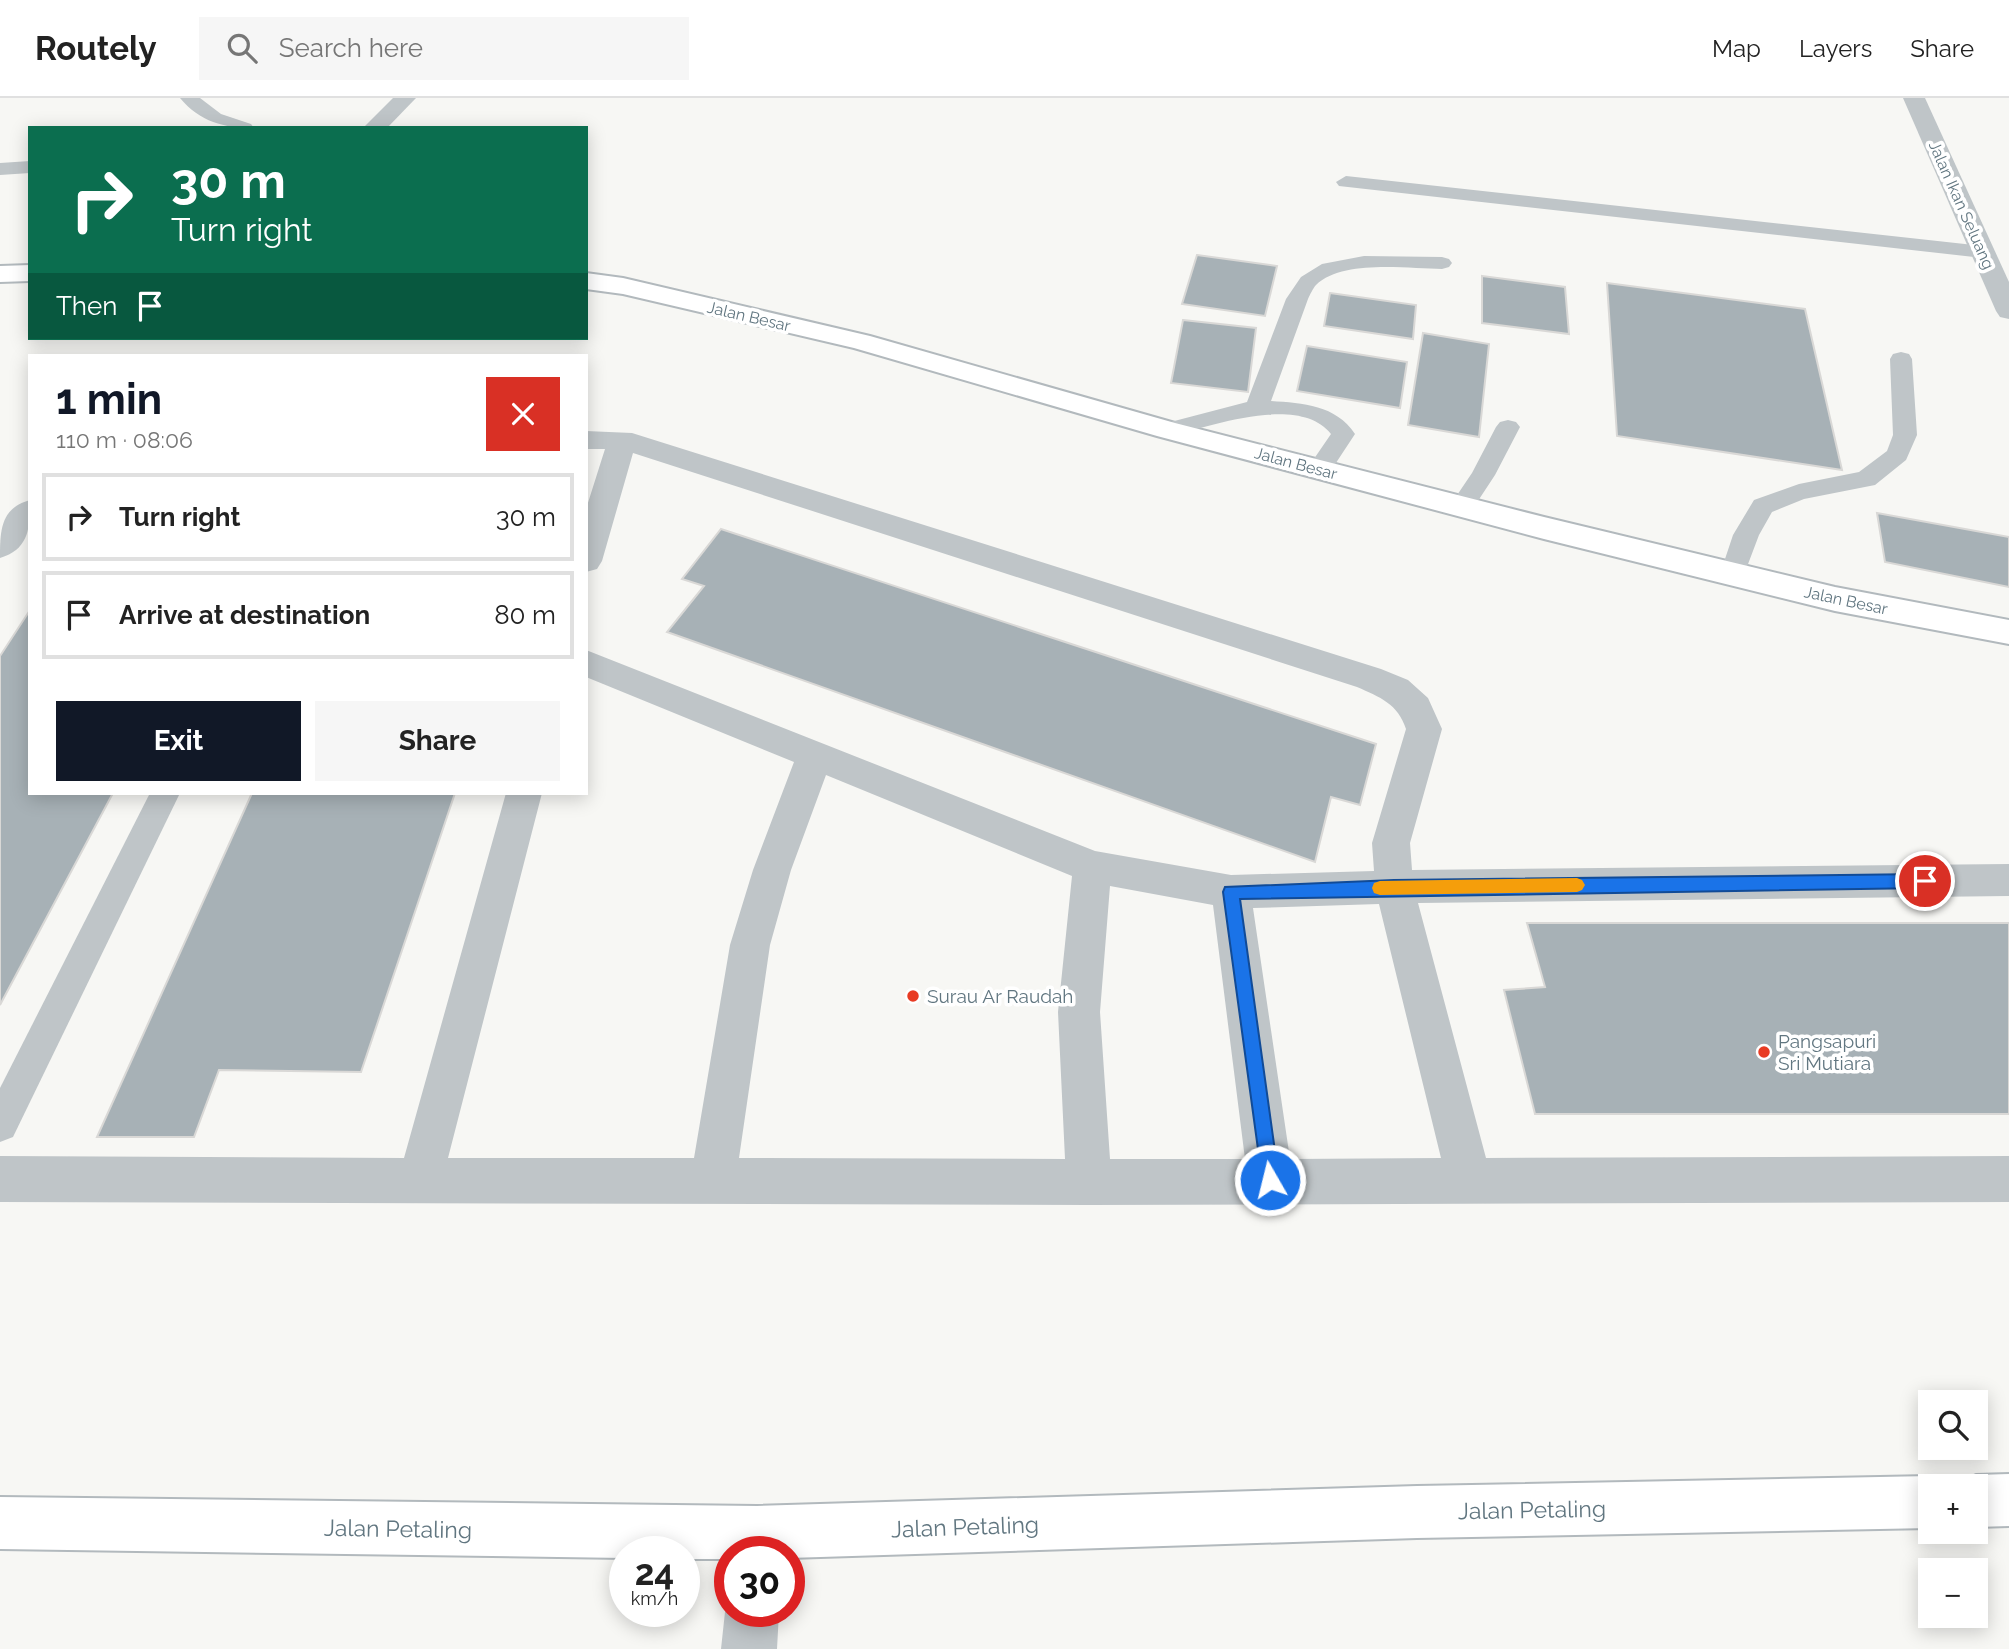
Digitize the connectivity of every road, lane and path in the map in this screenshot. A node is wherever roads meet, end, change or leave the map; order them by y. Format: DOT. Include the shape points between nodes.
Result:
graph roads {
  1 [pos="189,98"];
  2 [pos="405,98"];
  3 [pos="1914,98"];
  4 [pos="239,126"];
  5 [pos="376,126"];
  6 [pos="28,167"];
  7 [pos="0,169"];
  8 [pos="1346,182"];
  9 [pos="1983,252"];
  10 [pos="1442,263"];
  11 [pos="28,273"];
  12 [pos="0,274"];
  13 [pos="588,281"];
  14 [pos="2009,311"];
  15 [pos="1901,359"];
  16 [pos="1257,407"];
  17 [pos="1507,427"];
  18 [pos="1167,430"];
  19 [pos="588,440"];
  20 [pos="622,440"];
  21 [pos="1319,469"];
  22 [pos="1461,507"];
  23 [pos="28,512"];
  24 [pos="0,547"];
  25 [pos="588,554"];
  26 [pos="1733,574"];
  27 [pos="2009,632"];
  28 [pos="588,664"];
  29 [pos="814,757"];
  30 [pos="164,795"];
  31 [pos="523,795"];
  32 [pos="1092,867"];
  33 [pos="2009,880"];
  34 [pos="1394,887"];
  35 [pos="1231,892"];
  36 [pos="0,1125"];
  37 [pos="0,1179"];
  38 [pos="2009,1179"];
  39 [pos="420,1180"];
  40 [pos="713,1180"];
  41 [pos="1270,1180"];
  42 [pos="1469,1180"];
  43 [pos="1089,1182"];
  44 [pos="2009,1500"];
  45 [pos="1988,1501"];
  46 [pos="1918,1502"];
  47 [pos="0,1523"];
  48 [pos="805,1541"];
  49 [pos="714,1542"];
  50 [pos="751,1627"];
  51 [pos="749,1649"];
  1 -- 4 [label="lane" via="215,118"];
  2 -- 5 [label="street"];
  3 -- 9 [label="street, Jalan Ikan Seluang"];
  6 -- 7 [label="lane"];
  8 -- 9 [label="lane"];
  9 -- 14 [label="street, Jalan Ikan Seluang"];
  10 -- 16 [label="lane" via="1364,262 1329,268 1308,281"];
  11 -- 12 [label="street"];
  13 -- 18 [label="street, Jalan Besar" via="862,342"];
  15 -- 26 [label="lane" via="1905,435 1898,455 1866,479 1799,492 1763,506"];
  16 -- 18 [label="lane"];
  16 -- 21 [label="lane" via="1319,414 1337,422 1343,434"];
  17 -- 22 [label="lane"];
  18 -- 21 [label="street, Jalan Besar"];
  19 -- 20 [label="street"];
  20 -- 25 [label="street"];
  20 -- 34 [label="street" via="1396,689 1416,707 1424,729 1391,843"];
  21 -- 22 [label="street, Jalan Besar"];
  22 -- 26 [label="street, Jalan Besar"];
  23 -- 24 [label="street"];
  26 -- 27 [label="street, Jalan Besar"];
  28 -- 29 [label="street"];
  29 -- 32 [label="street"];
  29 -- 40 [label="street" via="750,945"];
  30 -- 36 [label="lane"];
  31 -- 39 [label="street"];
  32 -- 35 [label="street"];
  32 -- 43 [label="street" via="1079,1012"];
  33 -- 34 [label="street"];
  34 -- 35 [label="street"];
  34 -- 42 [label="street"];
  35 -- 41 [label="street"];
  37 -- 39 [label="street"];
  38 -- 42 [label="street"];
  39 -- 40 [label="street"];
  40 -- 43 [label="street"];
  41 -- 42 [label="street"];
  41 -- 43 [label="street"];
  44 -- 45 [label="street"];
  46 -- 48 [label="street, Jalan Petaling" via="1417,1512"];
  47 -- 49 [label="street, Jalan Petaling"];
  50 -- 51 [label="street"];
}
